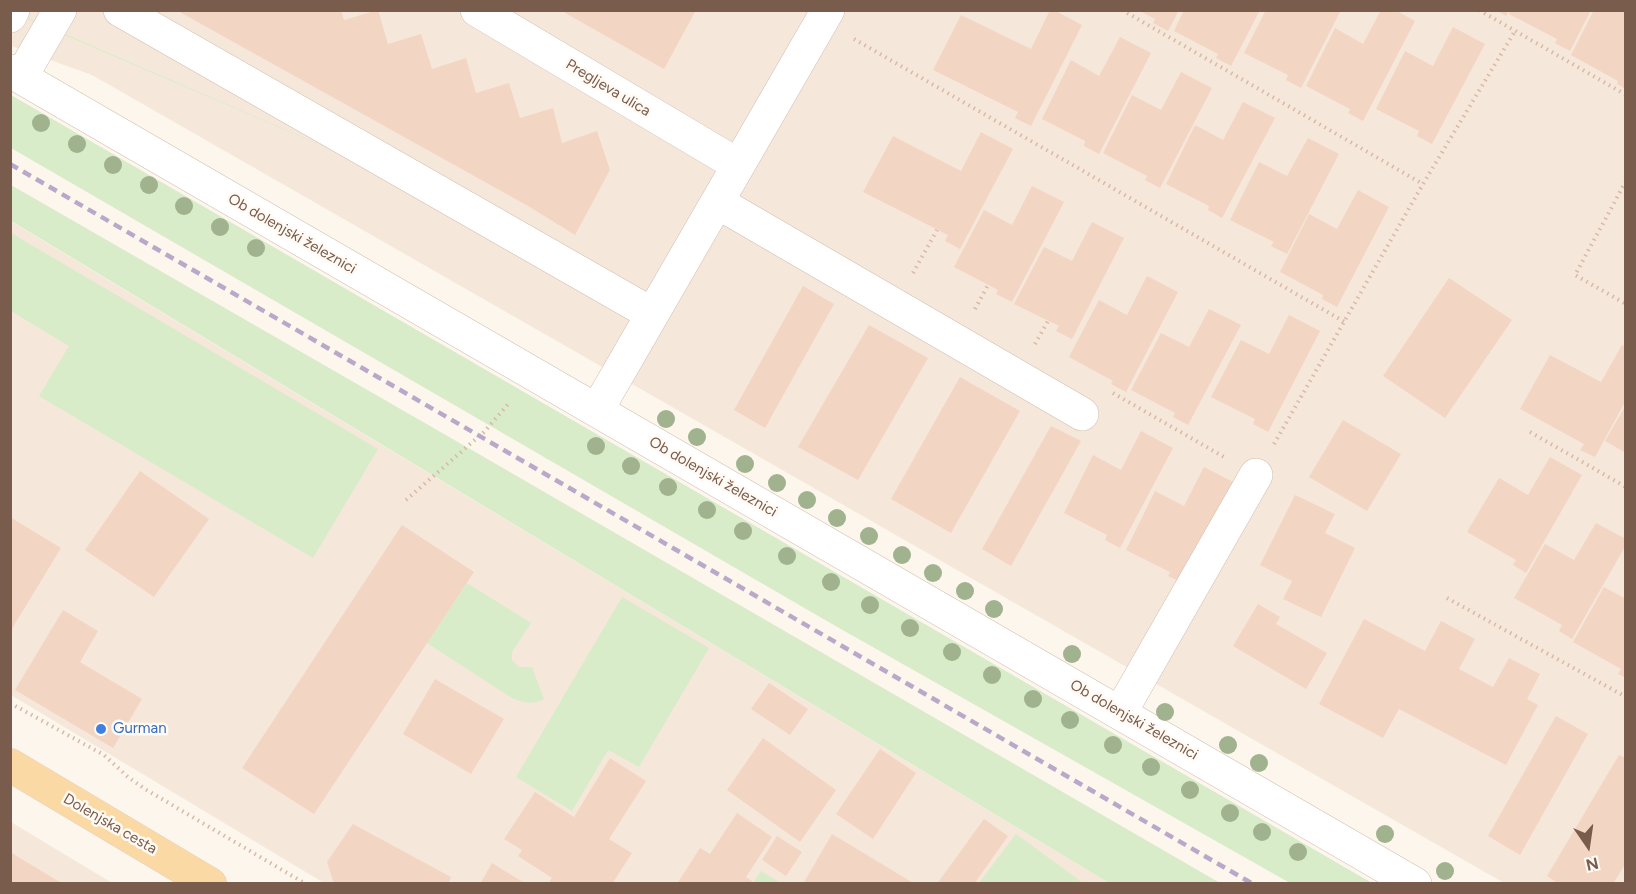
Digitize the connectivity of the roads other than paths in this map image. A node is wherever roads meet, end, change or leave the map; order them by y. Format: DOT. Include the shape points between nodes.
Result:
graph roads {
  1 [pos="14,10"];
  2 [pos="60,10"];
  3 [pos="120,10"];
  4 [pos="477,10"];
  5 [pos="825,15"];
  6 [pos="10,16"];
  7 [pos="16,74"];
  8 [pos="738,165"];
  9 [pos="717,202"];
  10 [pos="652,314"];
  11 [pos="597,410"];
  12 [pos="1082,414"];
  13 [pos="1256,475"];
  14 [pos="1120,713"];
  15 [pos="10,765"];
  16 [pos="210,884"];
  17 [pos="1415,884"];
  1 -- 6 [label="street"];
  2 -- 7 [label="street"];
  3 -- 10 [label="street"];
  4 -- 8 [label="street, Pregljeva ulica"];
  5 -- 8 [label="street"];
  7 -- 11 [label="street, Ob dolenjski železnici"];
  8 -- 9 [label="street"];
  9 -- 10 [label="street"];
  9 -- 12 [label="street"];
  10 -- 11 [label="street"];
  11 -- 14 [label="street, Ob dolenjski železnici"];
  13 -- 14 [label="street"];
  14 -- 17 [label="street, Ob dolenjski železnici"];
  15 -- 16 [label="main road, Dolenjska cesta"];
}
